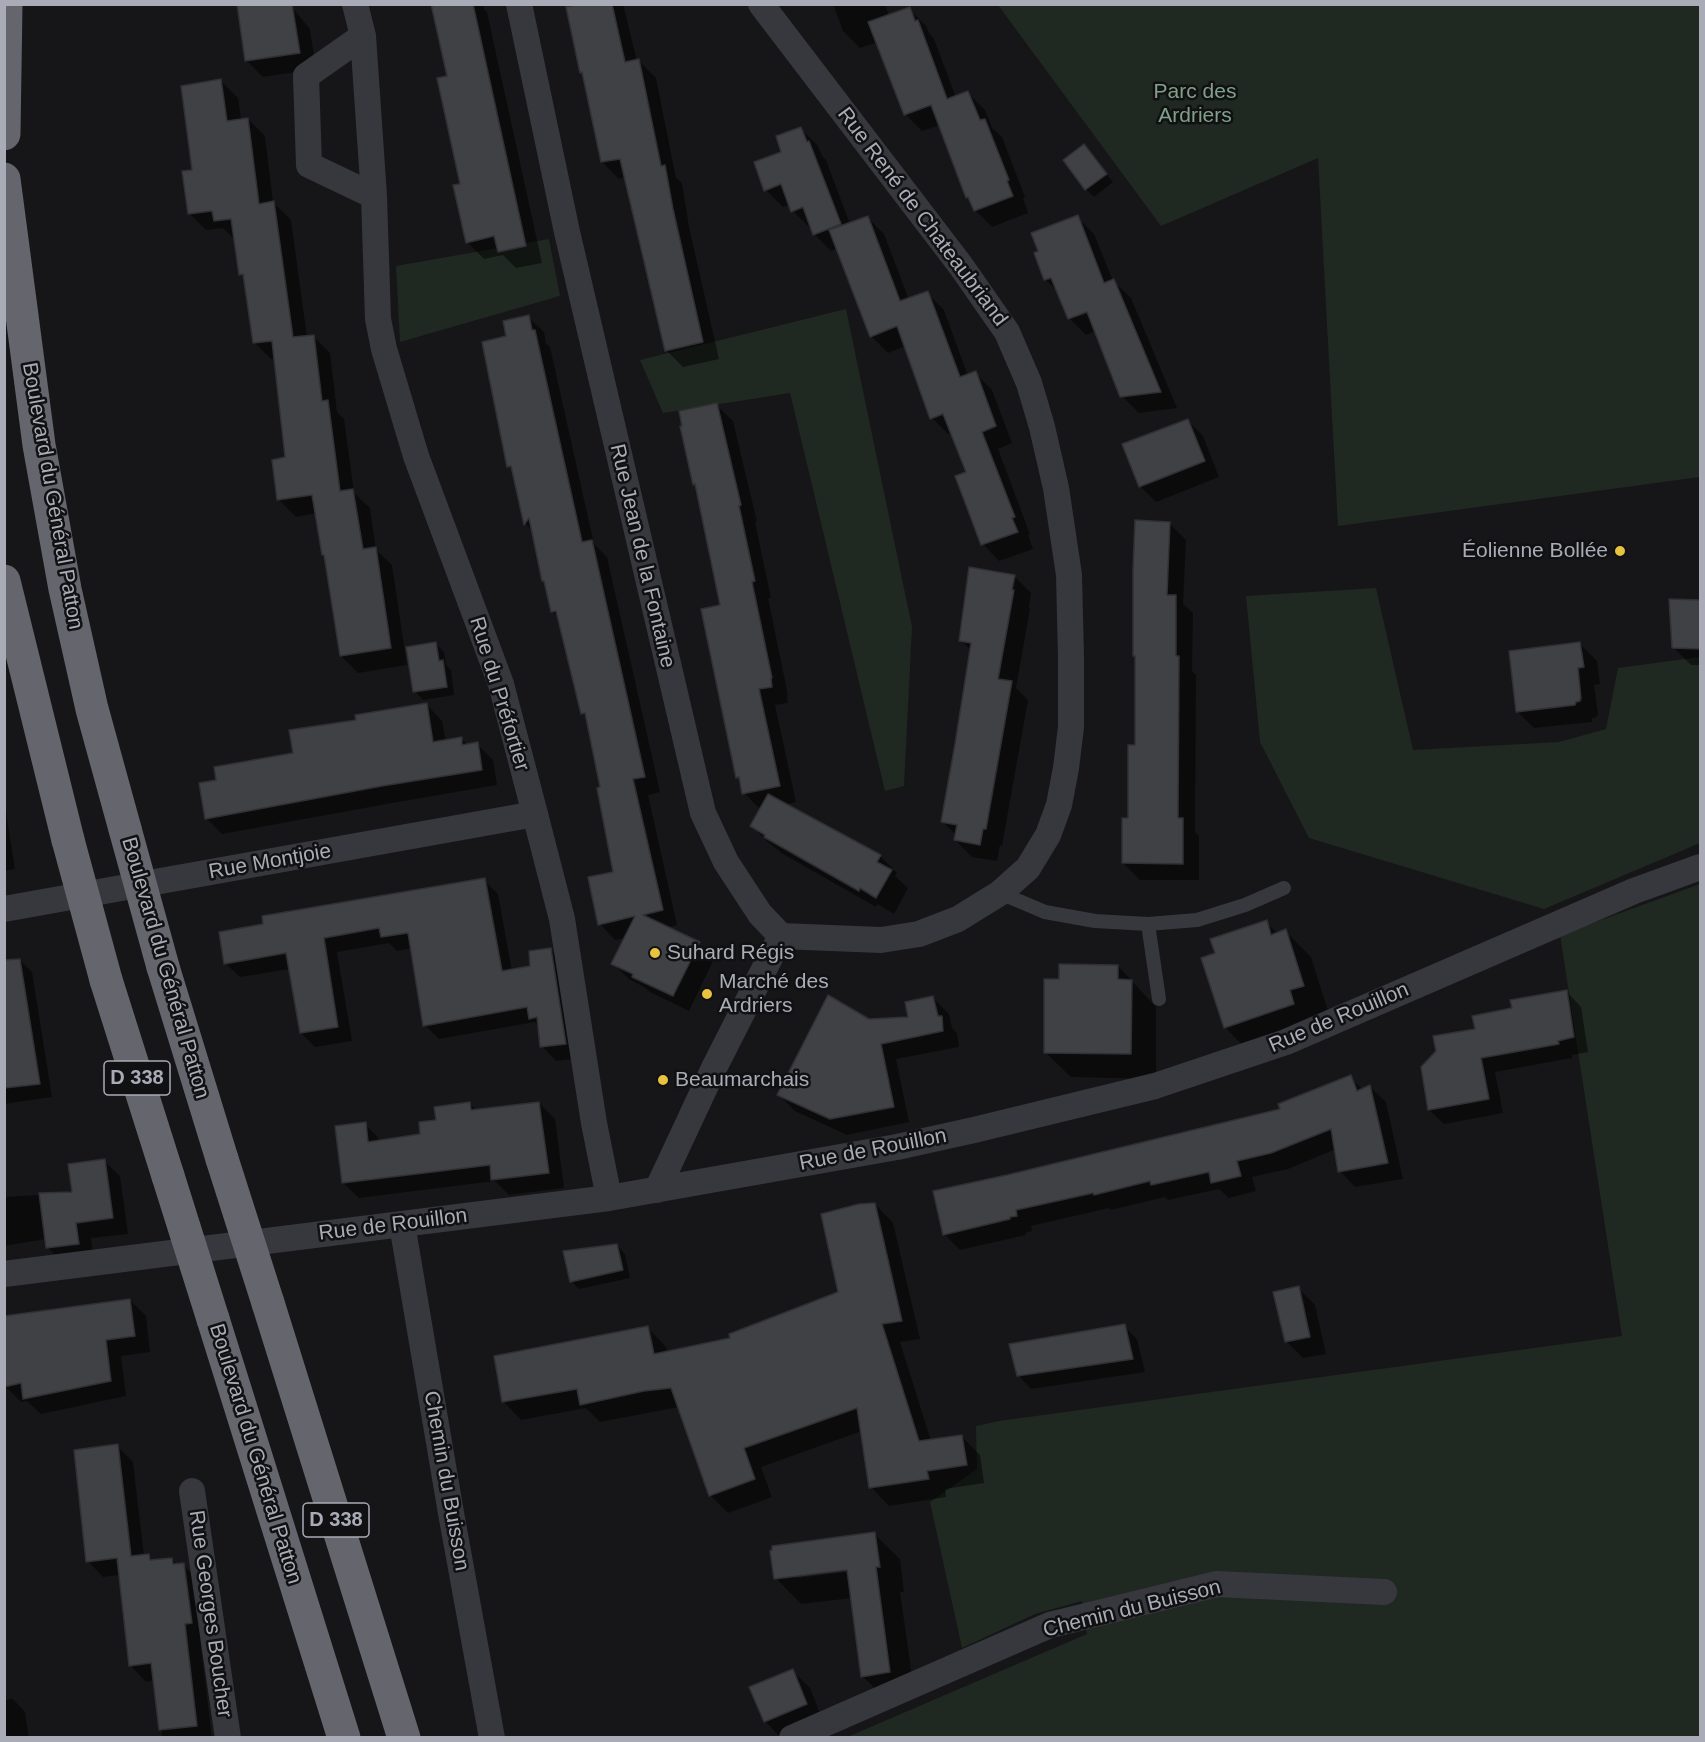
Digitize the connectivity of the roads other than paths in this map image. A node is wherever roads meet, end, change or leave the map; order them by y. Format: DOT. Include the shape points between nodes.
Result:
graph roads {
  1 [pos="6,4"];
  2 [pos="355,4"];
  3 [pos="519,4"];
  4 [pos="761,4"];
  5 [pos="363,36"];
  6 [pos="4,134"];
  7 [pos="4,179"];
  8 [pos="374,196"];
  9 [pos="4,581"];
  10 [pos="536,814"];
  11 [pos="1701,867"];
  12 [pos="1284,888"];
  13 [pos="1000,893"];
  14 [pos="4,909"];
  15 [pos="1148,924"];
  16 [pos="781,936"];
  17 [pos="1159,999"];
  18 [pos="657,1190"];
  19 [pos="609,1198"];
  20 [pos="402,1224"];
  21 [pos="4,1274"];
  22 [pos="192,1491"];
  23 [pos="1384,1592"];
  24 [pos="228,1737"];
  25 [pos="344,1737"];
  26 [pos="404,1737"];
  27 [pos="492,1737"];
  28 [pos="792,1737"];
  1 -- 6 [label="highway"];
  2 -- 5 [label="street, Rue du Préfortier"];
  3 -- 16 [label="street, Rue Jean de la Fontaine" via="572,255 703,813 726,862 760,914"];
  4 -- 13 [label="street, Rue René de Chateaubriand" via="1007,332 1029,382 1042,427 1069,575 1071,727 1059,805 1048,835 1028,868"];
  5 -- 8 [label="street, Rue du Préfortier"];
  5 -- 8 [label="street" via="306,76 309,165"];
  7 -- 26 [label="highway, Boulevard du Général Patton / D 338, bridge" via="39,445 92,710 163,967"];
  8 -- 10 [label="street, Rue du Préfortier" via="378,319 384,349 416,456 501,684"];
  9 -- 25 [label="highway, Boulevard du Général Patton / D 338, bridge" via="106,981"];
  10 -- 14 [label="street, Rue Montjoie"];
  10 -- 19 [label="street, Rue du Préfortier" via="562,919"];
  11 -- 18 [label="street, Rue de Rouillon" via="1634,891 1286,1042 1155,1086 897,1147"];
  12 -- 15 [label="lane" via="1197,920"];
  13 -- 15 [label="lane" via="1045,912 1095,921"];
  13 -- 16 [label="street, Rue René de Chateaubriand" via="957,919 919,934 881,940"];
  15 -- 17 [label="lane"];
  16 -- 18 [label="street"];
  18 -- 19 [label="street, Rue de Rouillon"];
  19 -- 20 [label="street, Rue de Rouillon"];
  20 -- 21 [label="street, Rue de Rouillon"];
  20 -- 27 [label="street, Chemin du Buisson"];
  22 -- 24 [label="street, Rue Georges Boucher"];
  23 -- 28 [label="street, Chemin du Buisson" via="1217,1584 1050,1625"];
}
